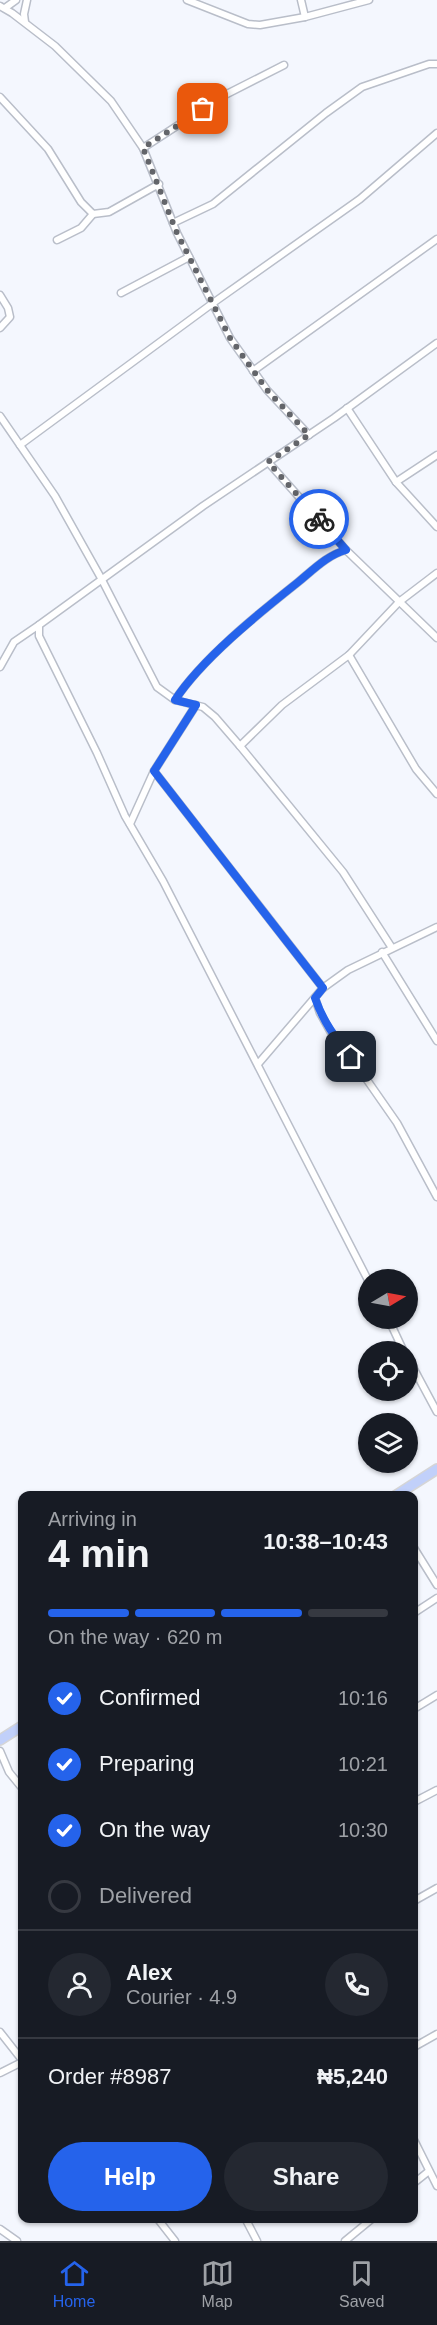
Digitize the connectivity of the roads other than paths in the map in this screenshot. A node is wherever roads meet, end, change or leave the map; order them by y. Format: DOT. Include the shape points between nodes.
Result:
graph roads {
  1 [pos="16,0"];
  2 [pos="27,0"];
  3 [pos="188,0"];
  4 [pos="301,0"];
  5 [pos="369,0"];
  6 [pos="197,2"];
  7 [pos="3,7"];
  8 [pos="305,17"];
  9 [pos="25,22"];
  10 [pos="437,64"];
  11 [pos="284,65"];
  12 [pos="0,97"];
  13 [pos="437,134"];
  14 [pos="143,148"];
  15 [pos="159,184"];
  16 [pos="93,214"];
  17 [pos="173,223"];
  18 [pos="437,239"];
  19 [pos="57,240"];
  20 [pos="189,257"];
  21 [pos="121,293"];
  22 [pos="0,296"];
  23 [pos="213,303"];
  24 [pos="0,327"];
  25 [pos="436,346"];
  26 [pos="253,370"];
  27 [pos="347,408"];
  28 [pos="0,416"];
  29 [pos="309,435"];
  30 [pos="20,445"];
  31 [pos="437,455"];
  32 [pos="268,462"];
  33 [pos="396,482"];
  34 [pos="437,527"];
  35 [pos="346,550"];
  36 [pos="437,573"];
  37 [pos="101,578"];
  38 [pos="399,602"];
  39 [pos="39,626"];
  40 [pos="437,638"];
  41 [pos="349,655"];
  42 [pos="0,667"];
  43 [pos="175,700"];
  44 [pos="196,705"];
  45 [pos="240,746"];
  46 [pos="154,771"];
  47 [pos="437,794"];
  48 [pos="130,824"];
  49 [pos="437,927"];
  50 [pos="392,948"];
  51 [pos="382,952"];
  52 [pos="323,988"];
  53 [pos="315,998"];
  54 [pos="437,1041"];
  55 [pos="258,1064"];
  56 [pos="437,1197"];
  57 [pos="362,1269"];
  58 [pos="418,1377"];
  59 [pos="437,1412"];
  60 [pos="437,1469"];
  61 [pos="404,1491"];
  62 [pos="418,1554"];
  63 [pos="437,1585"];
  64 [pos="437,1598"];
  65 [pos="418,1610"];
  66 [pos="437,1695"];
  67 [pos="418,1707"];
  68 [pos="18,1729"];
  69 [pos="0,1740"];
  70 [pos="0,1751"];
  71 [pos="18,1783"];
  72 [pos="437,1790"];
  73 [pos="418,1800"];
  74 [pos="437,1888"];
  75 [pos="418,1899"];
  76 [pos="0,2032"];
  77 [pos="437,2034"];
  78 [pos="418,2045"];
  79 [pos="18,2056"];
  80 [pos="18,2063"];
  81 [pos="0,2073"];
  82 [pos="418,2148"];
  83 [pos="429,2171"];
  84 [pos="418,2180"];
  85 [pos="437,2186"];
  86 [pos="161,2223"];
  87 [pos="248,2223"];
  88 [pos="367,2223"];
  89 [pos="0,2229"];
  90 [pos="17,2241"];
  91 [pos="175,2241"];
  92 [pos="257,2241"];
  93 [pos="345,2241"];
  1 -- 7 [label="street"];
  2 -- 9 [label="street"];
  3 -- 6 [label="street"];
  4 -- 8 [label="street"];
  5 -- 8 [label="street"];
  6 -- 8 [label="street" via="248,24"];
  7 -- 9 [label="street"];
  9 -- 14 [label="street" via="111,101"];
  10 -- 17 [label="street" via="362,87 213,204"];
  11 -- 14 [label="street" via="223,96"];
  12 -- 16 [label="street" via="48,149 81,202"];
  13 -- 23 [label="street" via="360,199"];
  14 -- 15 [label="street"];
  15 -- 16 [label="street" via="109,212"];
  15 -- 17 [label="street"];
  16 -- 19 [label="street" via="81,228"];
  17 -- 20 [label="street"];
  18 -- 26 [label="street"];
  20 -- 21 [label="street"];
  20 -- 23 [label="street"];
  22 -- 24 [label="street" via="10,317"];
  23 -- 26 [label="street" via="230,338"];
  23 -- 30 [label="street"];
  25 -- 27 [label="street"];
  26 -- 29 [label="street"];
  27 -- 29 [label="street"];
  27 -- 33 [label="street"];
  28 -- 30 [label="street"];
  29 -- 32 [label="street"];
  30 -- 37 [label="street" via="55,496"];
  31 -- 33 [label="street"];
  32 -- 35 [label="street"];
  32 -- 37 [label="street"];
  33 -- 34 [label="street"];
  35 -- 38 [label="street"];
  35 -- 43 [label="street" via="322,562 273,602 202,666"];
  36 -- 38 [label="street"];
  37 -- 39 [label="street"];
  37 -- 43 [label="street" via="157,687"];
  38 -- 40 [label="street"];
  38 -- 41 [label="street"];
  39 -- 42 [label="street" via="14,642"];
  39 -- 48 [label="street" via="39,636"];
  41 -- 45 [label="street" via="282,705"];
  41 -- 47 [label="street" via="416,769"];
  43 -- 44 [label="street"];
  44 -- 45 [label="street" via="215,717"];
  44 -- 46 [label="street"];
  45 -- 50 [label="street" via="343,872"];
  46 -- 48 [label="street"];
  46 -- 52 [label="street"];
  48 -- 55 [label="street"];
  49 -- 50 [label="street"];
  50 -- 51 [label="street"];
  51 -- 52 [label="street"];
  51 -- 54 [label="street"];
  52 -- 53 [label="street"];
  53 -- 55 [label="street"];
  53 -- 56 [label="street" via="334,1038 398,1123"];
  55 -- 57 [label="street"];
  58 -- 59 [label="street"];
  60 -- 61 [label="main road"];
  62 -- 63 [label="street"];
  64 -- 65 [label="street"];
  66 -- 67 [label="street"];
  68 -- 69 [label="main road"];
  70 -- 71 [label="street"];
  72 -- 73 [label="street"];
  74 -- 75 [label="street"];
  76 -- 79 [label="street"];
  77 -- 78 [label="street"];
  80 -- 81 [label="street"];
  82 -- 83 [label="street"];
  83 -- 84 [label="street"];
  83 -- 85 [label="street"];
  86 -- 91 [label="street"];
  87 -- 92 [label="street"];
  88 -- 93 [label="street"];
  89 -- 90 [label="street"];
}
